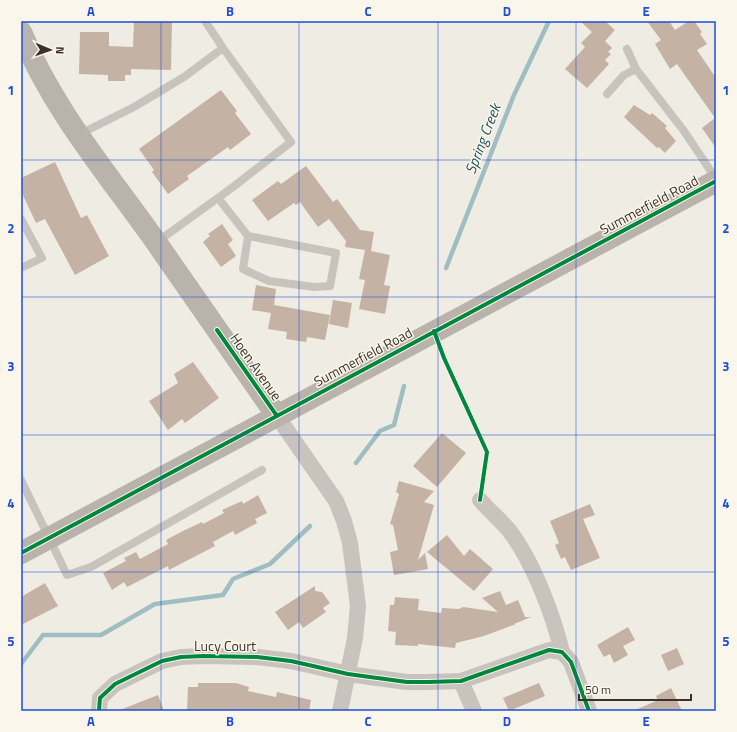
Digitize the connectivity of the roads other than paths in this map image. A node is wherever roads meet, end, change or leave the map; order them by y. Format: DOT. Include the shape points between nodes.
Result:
graph roads {
  1 [pos="205,21"];
  2 [pos="21,32"];
  3 [pos="223,48"];
  4 [pos="627,48"];
  5 [pos="636,69"];
  6 [pos="607,94"];
  7 [pos="77,135"];
  8 [pos="716,180"];
  9 [pos="218,198"];
  10 [pos="21,219"];
  11 [pos="248,236"];
  12 [pos="156,242"];
  13 [pos="21,268"];
  14 [pos="277,416"];
  15 [pos="262,470"];
  16 [pos="21,480"];
  17 [pos="480,500"];
  18 [pos="50,538"];
  19 [pos="21,553"];
  20 [pos="562,652"];
  21 [pos="348,674"];
  22 [pos="461,681"];
  23 [pos="99,711"];
  24 [pos="340,711"];
  25 [pos="474,711"];
  26 [pos="589,711"];
  1 -- 3 [label="lane"];
  2 -- 7 [label="street, Hoen Avenue" via="47,86"];
  3 -- 7 [label="lane" via="178,81 134,108"];
  3 -- 9 [label="lane" via="290,142"];
  4 -- 5 [label="lane"];
  5 -- 6 [label="lane" via="624,75"];
  5 -- 8 [label="lane" via="684,131"];
  7 -- 12 [label="street, Hoen Avenue"];
  8 -- 14 [label="street, Summerfield Road"];
  9 -- 11 [label="lane"];
  9 -- 12 [label="lane"];
  10 -- 13 [label="lane" via="42,258"];
  11 -- 11 [label="lane" via="243,269 269,281 314,287 330,286 336,253"];
  12 -- 14 [label="street, Hoen Avenue"];
  14 -- 18 [label="street, Summerfield Road"];
  14 -- 21 [label="street, Hoen Avenue" via="336,501 344,521 358,606"];
  15 -- 18 [label="lane" via="91,567 67,575"];
  16 -- 18 [label="lane"];
  17 -- 20 [label="street" via="508,530 529,564 556,626"];
  18 -- 19 [label="street, Summerfield Road"];
  20 -- 22 [label="street, Lucy Court" via="549,650"];
  20 -- 26 [label="street" via="571,662"];
  21 -- 22 [label="street, Lucy Court" via="407,682"];
  21 -- 23 [label="street, Lucy Court" via="291,661 257,657 181,657 162,661 115,684 100,698"];
  21 -- 24 [label="street, Hoen Avenue"];
  22 -- 25 [label="street"];
}
